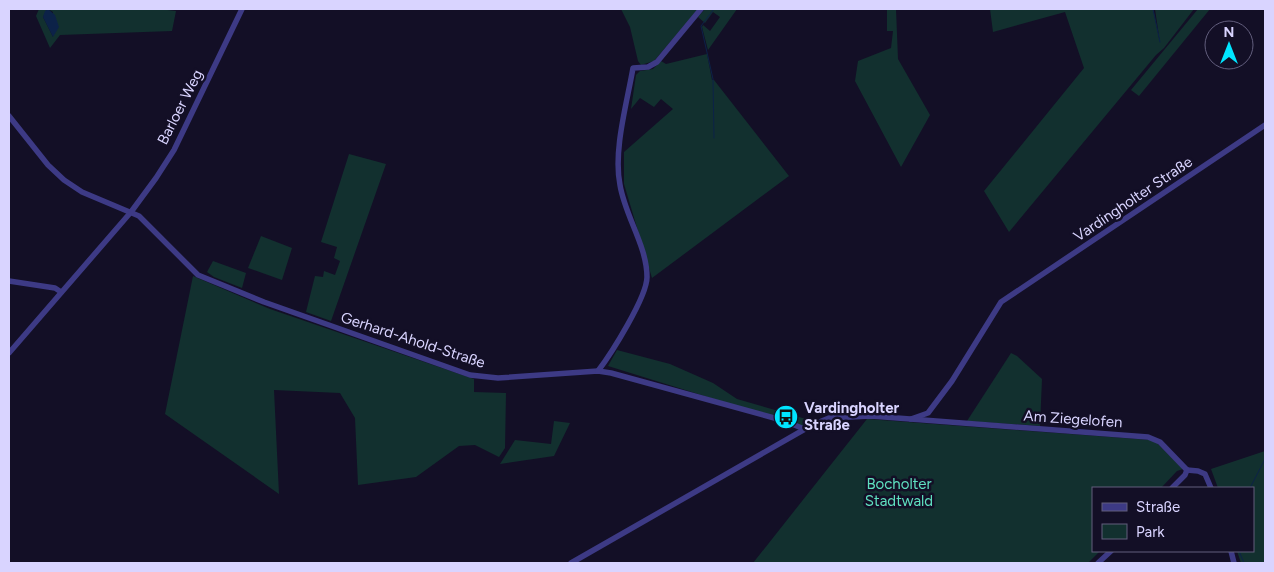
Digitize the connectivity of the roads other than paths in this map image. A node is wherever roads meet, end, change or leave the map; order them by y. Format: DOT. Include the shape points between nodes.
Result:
graph roads {
  1 [pos="242,9"];
  2 [pos="701,9"];
  3 [pos="9,116"];
  4 [pos="1265,126"];
  5 [pos="131,212"];
  6 [pos="9,281"];
  7 [pos="61,292"];
  8 [pos="9,353"];
  9 [pos="598,372"];
  10 [pos="928,413"];
  11 [pos="909,420"];
  12 [pos="929,422"];
  13 [pos="804,429"];
  14 [pos="1187,470"];
  15 [pos="1173,487"];
  16 [pos="1211,487"];
  17 [pos="1110,552"];
  18 [pos="571,563"];
  19 [pos="1098,563"];
  1 -- 5 [label="street, Barloer Weg" via="174,150"];
  2 -- 9 [label="street" via="657,62 648,67 633,68 619,150 619,185 647,278 643,293"];
  3 -- 5 [label="street" via="64,180 82,192"];
  4 -- 10 [label="street, Vardingholter Straße" via="1001,302"];
  5 -- 7 [label="street, Barloer Weg"];
  5 -- 9 [label="street, Gerhard-Ahold-Straße" via="139,216 198,275 419,357 482,378"];
  6 -- 7 [label="street" via="55,288"];
  7 -- 8 [label="street, Barloer Weg"];
  9 -- 13 [label="street, Gerhard-Ahold-Straße"];
  10 -- 11 [label="street"];
  10 -- 12 [label="street" via="926,418"];
  11 -- 12 [label="street, Am Ziegelofen"];
  11 -- 13 [label="street" via="849,416 825,419"];
  12 -- 14 [label="street, Am Ziegelofen" via="1155,438"];
  13 -- 18 [label="street"];
  14 -- 15 [label="street"];
  14 -- 16 [label="street, Am Ziegelofen" via="1205,474"];
  17 -- 19 [label="street"];
}
